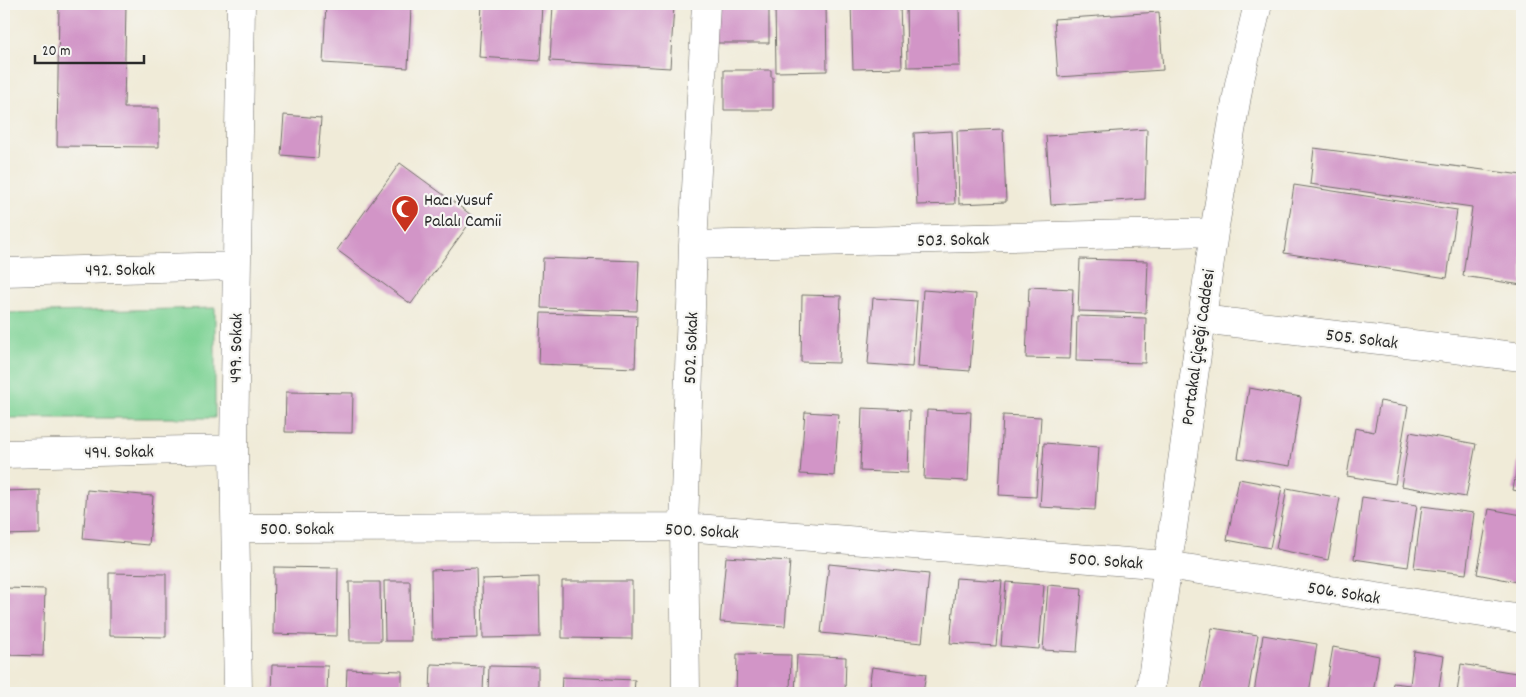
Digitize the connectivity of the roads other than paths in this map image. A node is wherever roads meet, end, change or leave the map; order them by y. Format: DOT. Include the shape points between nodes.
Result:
graph roads {
  1 [pos="241,4"];
  2 [pos="706,4"];
  3 [pos="1258,4"];
  4 [pos="1214,232"];
  5 [pos="692,245"];
  6 [pos="236,266"];
  7 [pos="4,272"];
  8 [pos="1201,319"];
  9 [pos="1522,357"];
  10 [pos="234,449"];
  11 [pos="4,454"];
  12 [pos="684,527"];
  13 [pos="236,528"];
  14 [pos="1166,565"];
  15 [pos="1522,619"];
  16 [pos="238,693"];
  17 [pos="686,693"];
  18 [pos="1150,693"];
  1 -- 6 [label="street, 499. Sokak"];
  2 -- 5 [label="street, 502. Sokak"];
  3 -- 4 [label="street, Portakal Çiçeği Caddesi" via="1239,84"];
  4 -- 5 [label="street, 503. Sokak"];
  4 -- 8 [label="street, Portakal Çiçeği Caddesi"];
  5 -- 12 [label="street, 502. Sokak"];
  6 -- 7 [label="street, 492. Sokak"];
  6 -- 10 [label="street, 499. Sokak"];
  8 -- 9 [label="street, 505. Sokak"];
  8 -- 14 [label="street, Portakal Çiçeği Caddesi"];
  10 -- 11 [label="street, 494. Sokak"];
  10 -- 13 [label="street, 499. Sokak"];
  12 -- 13 [label="street, 500. Sokak"];
  12 -- 14 [label="street, 500. Sokak"];
  12 -- 17 [label="street, 502. Sokak"];
  13 -- 16 [label="street, 499. Sokak"];
  14 -- 15 [label="street, 506. Sokak"];
  14 -- 18 [label="street, Portakal Çiçeği Caddesi"];
}
